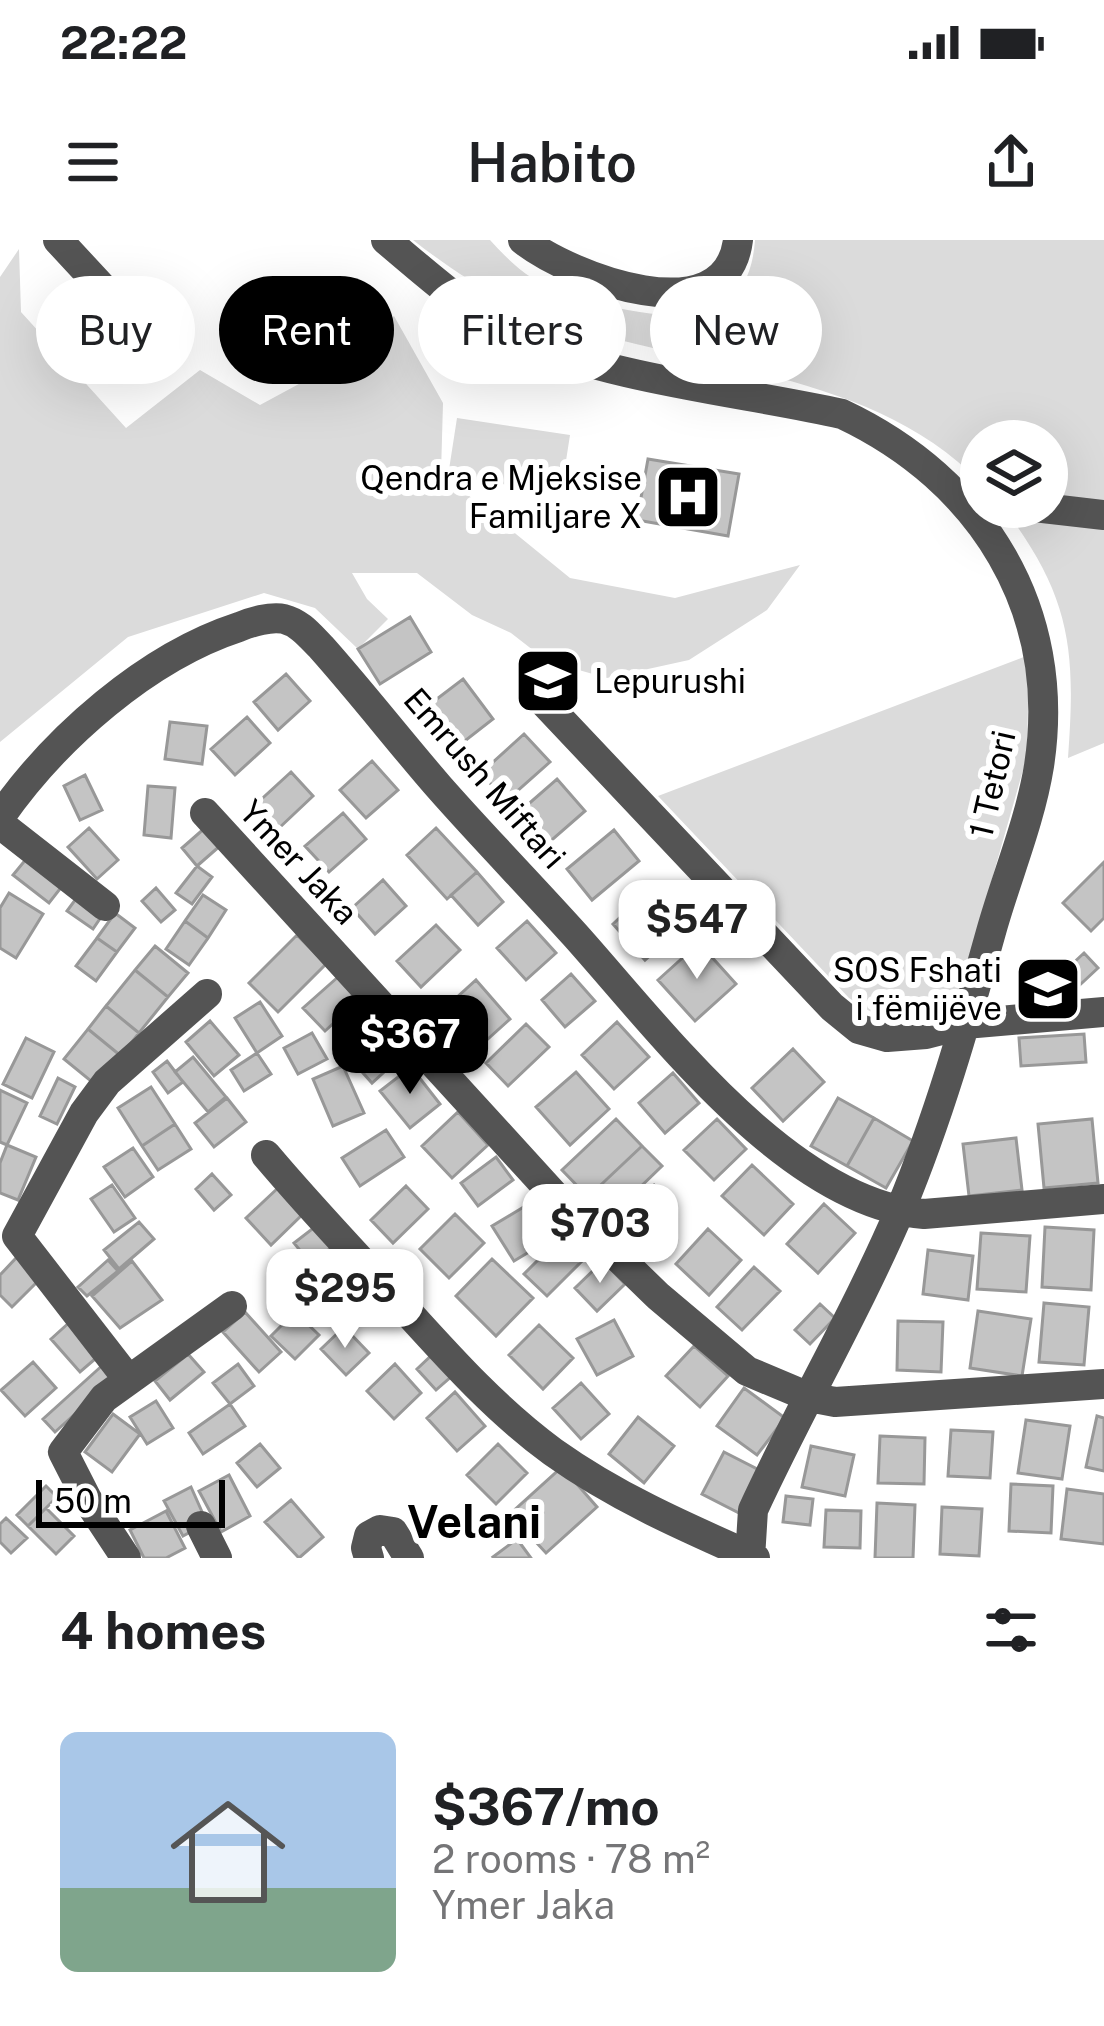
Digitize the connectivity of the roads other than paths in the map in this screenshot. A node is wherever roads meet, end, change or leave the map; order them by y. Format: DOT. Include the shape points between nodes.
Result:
graph roads {
  1 [pos="58,240"];
  2 [pos="386,240"];
  3 [pos="523,240"];
  4 [pos="738,240"];
  5 [pos="91,276"];
  6 [pos="960,489"];
  7 [pos="1068,511"];
  8 [pos="1104,515"];
  9 [pos="986,528"];
  10 [pos="540,698"];
  11 [pos="205,813"];
  12 [pos="0,820"];
  13 [pos="105,907"];
  14 [pos="207,994"];
  15 [pos="1104,1012"];
  16 [pos="965,1024"];
  17 [pos="266,1155"];
  18 [pos="1104,1198"];
  19 [pos="899,1211"];
  20 [pos="9,1238"];
  21 [pos="232,1306"];
  22 [pos="127,1378"];
  23 [pos="1104,1384"];
  24 [pos="809,1397"];
  25 [pos="201,1526"];
  26 [pos="752,1557"];
  27 [pos="126,1558"];
  28 [pos="217,1558"];
  29 [pos="369,1558"];
  30 [pos="409,1558"];
  1 -- 5 [label="street"];
  2 -- 6 [label="street, 1 Tetori" via="465,307 521,338 606,365 842,415 882,433"];
  3 -- 4 [label="street" via="574,271 620,286 684,292 706,290 725,273"];
  7 -- 8 [label="street"];
  9 -- 16 [label="street, 1 Tetori" via="1033,628 1043,721 1039,770"];
  10 -- 16 [label="street" via="832,1007 887,1037"];
  11 -- 24 [label="street, Ymer Jaka" via="555,1196 713,1345 747,1371"];
  12 -- 13 [label="street, Emrush Miftari"];
  12 -- 19 [label="street, Emrush Miftari" via="19,790 102,708 175,653 281,618 302,627 741,1116 839,1188"];
  14 -- 20 [label="street" via="107,1082"];
  15 -- 16 [label="street"];
  16 -- 19 [label="street, 1 Tetori"];
  17 -- 26 [label="street" via="509,1418 623,1496"];
  18 -- 19 [label="street"];
  19 -- 24 [label="street, 1 Tetori"];
  20 -- 22 [label="street"];
  21 -- 22 [label="street"];
  22 -- 27 [label="street" via="63,1452"];
  23 -- 24 [label="street, Ymer Jaka" via="868,1402"];
  24 -- 26 [label="street, 1 Tetori" via="753,1510"];
  25 -- 28 [label="street"];
  29 -- 30 [label="street" via="369,1536 380,1530 393,1532"];
}
